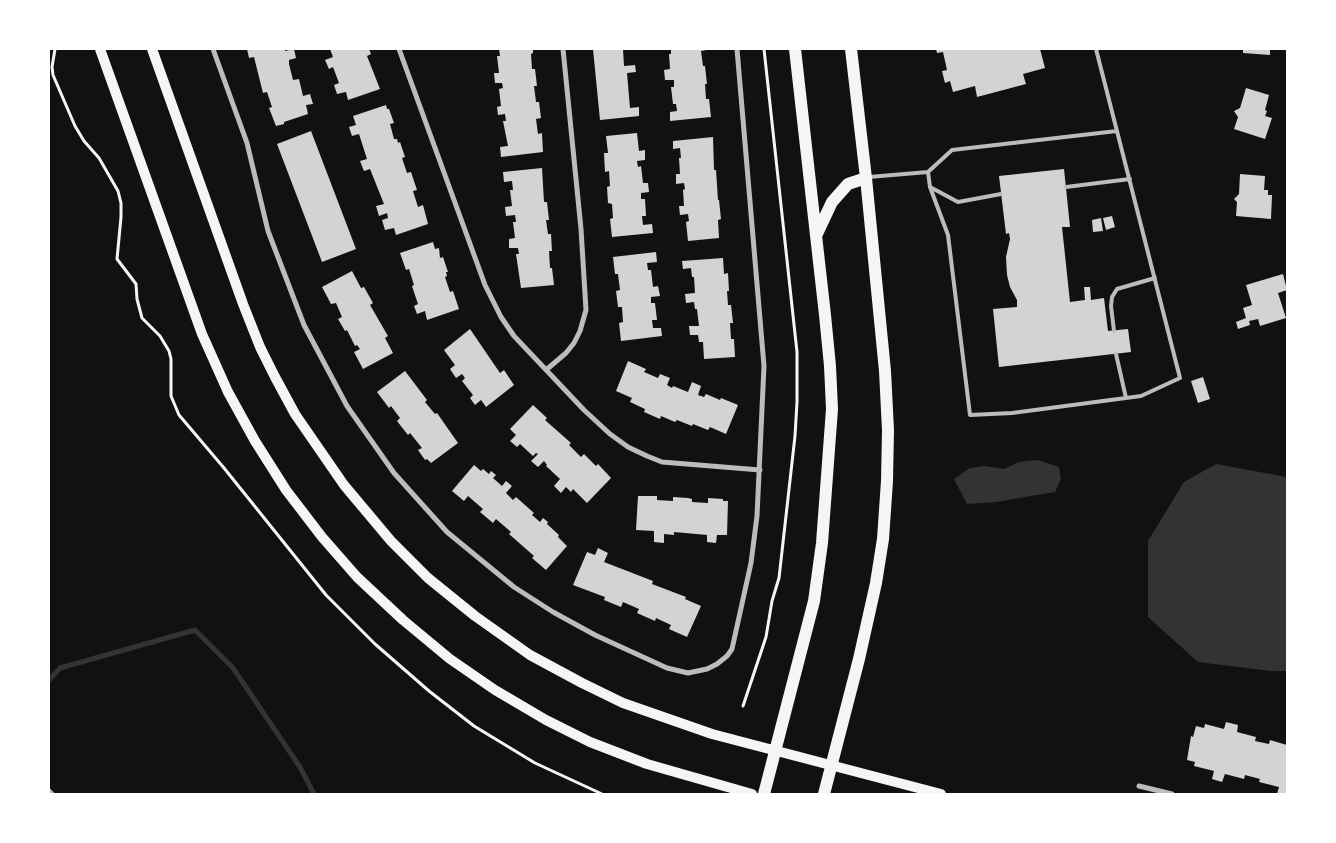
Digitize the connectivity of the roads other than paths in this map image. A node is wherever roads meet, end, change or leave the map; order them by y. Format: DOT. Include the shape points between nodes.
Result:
graph roads {
  1 [pos="100,49"];
  2 [pos="152,49"];
  3 [pos="214,49"];
  4 [pos="399,49"];
  5 [pos="563,49"];
  6 [pos="737,49"];
  7 [pos="796,49"];
  8 [pos="851,49"];
  9 [pos="1096,49"];
  10 [pos="1117,131"];
  11 [pos="928,172"];
  12 [pos="866,178"];
  13 [pos="1130,179"];
  14 [pos="930,187"];
  15 [pos="1066,187"];
  16 [pos="1001,194"];
  17 [pos="816,236"];
  18 [pos="1155,278"];
  19 [pos="1114,331"];
  20 [pos="1116,354"];
  21 [pos="546,370"];
  22 [pos="1126,398"];
  23 [pos="760,470"];
  24 [pos="776,751"];
  25 [pos="832,765"];
  26 [pos="1139,786"];
  27 [pos="49,791"];
  28 [pos="52,794"];
  29 [pos="752,794"];
  30 [pos="764,794"];
  31 [pos="824,794"];
  32 [pos="941,794"];
  33 [pos="1172,794"];
  1 -- 29 [label="main road" via="202,334 224,383 276,474 322,537 357,577 450,659 546,720 590,742 647,764"];
  2 -- 24 [label="main road" via="260,347 294,414 368,516 428,578 530,655 623,703 712,734"];
  3 -- 23 [label="street" via="248,143 268,231 304,325 347,406 394,473 447,532 514,587 553,612 637,656 679,672 707,669 727,656 736,637 751,564"];
  4 -- 21 [label="street" via="485,285 514,336"];
  5 -- 21 [label="street" via="586,310 574,343"];
  6 -- 23 [label="street" via="764,366"];
  7 -- 17 [label="main road"];
  8 -- 12 [label="main road"];
  9 -- 10 [label="lane"];
  10 -- 11 [label="lane" via="952,150"];
  10 -- 13 [label="lane"];
  11 -- 12 [label="lane"];
  11 -- 14 [label="lane"];
  12 -- 17 [label="main road" via="848,184 832,202"];
  12 -- 25 [label="main road" via="886,384 888,481 876,583"];
  13 -- 15 [label="lane"];
  13 -- 18 [label="lane"];
  14 -- 16 [label="lane" via="958,202"];
  14 -- 22 [label="lane" via="948,235 970,415 1012,413"];
  17 -- 24 [label="main road" via="830,366 832,410 828,476 814,601"];
  18 -- 19 [label="lane" via="1117,289 1111,306"];
  18 -- 22 [label="lane" via="1180,378 1140,396"];
  20 -- 22 [label="lane"];
  21 -- 23 [label="street" via="610,434 647,456 662,462"];
  24 -- 25 [label="main road"];
  24 -- 30 [label="main road"];
  25 -- 31 [label="main road"];
  25 -- 32 [label="main road"];
  26 -- 33 [label="street"];
  27 -- 28 [label="street"];
}
